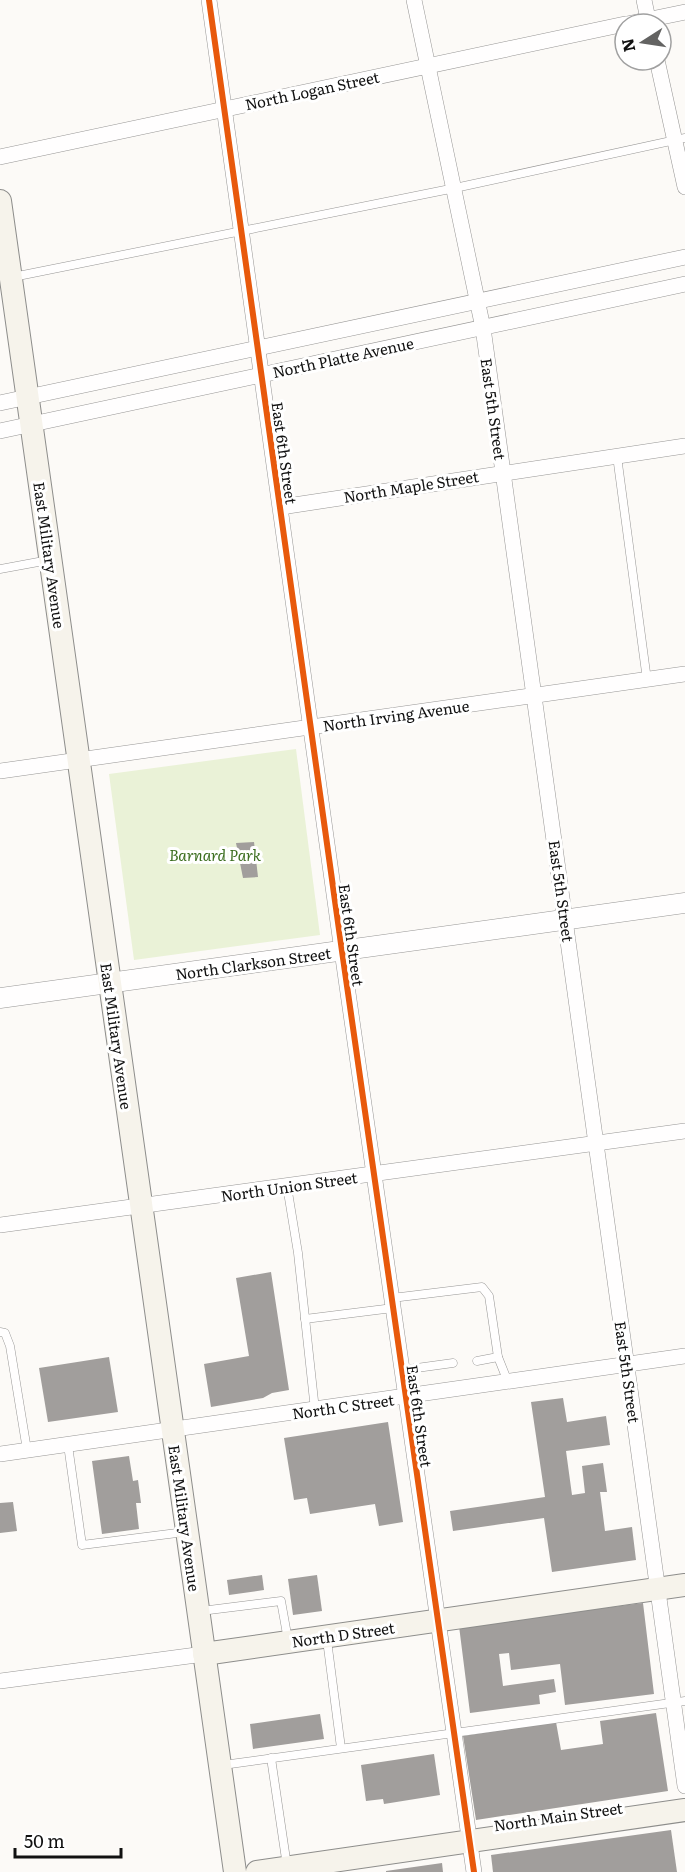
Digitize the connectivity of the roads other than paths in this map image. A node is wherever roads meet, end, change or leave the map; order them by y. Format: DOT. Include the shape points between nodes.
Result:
graph roads {
  1 [pos="209,0"];
  2 [pos="414,0"];
  3 [pos="613,27"];
  4 [pos="428,65"];
  5 [pos="660,72"];
  6 [pos="225,109"];
  7 [pos="680,139"];
  8 [pos="0,157"];
  9 [pos="685,187"];
  10 [pos="455,188"];
  11 [pos="0,201"];
  12 [pos="242,231"];
  13 [pos="685,257"];
  14 [pos="11,277"];
  15 [pos="685,284"];
  16 [pos="478,300"];
  17 [pos="483,328"];
  18 [pos="258,346"];
  19 [pos="262,374"];
  20 [pos="28,397"];
  21 [pos="0,403"];
  22 [pos="32,424"];
  23 [pos="0,431"];
  24 [pos="685,446"];
  25 [pos="617,456"];
  26 [pos="502,472"];
  27 [pos="281,507"];
  28 [pos="51,560"];
  29 [pos="0,569"];
  30 [pos="685,674"];
  31 [pos="647,680"];
  32 [pos="533,697"];
  33 [pos="312,726"];
  34 [pos="78,760"];
  35 [pos="0,771"];
  36 [pos="685,903"];
  37 [pos="567,920"];
  38 [pos="342,951"];
  39 [pos="109,983"];
  40 [pos="0,998"];
  41 [pos="685,1131"];
  42 [pos="597,1143"];
  43 [pos="375,1173"];
  44 [pos="287,1186"];
  45 [pos="141,1207"];
  46 [pos="0,1225"];
  47 [pos="393,1303"];
  48 [pos="305,1319"];
  49 [pos="0,1332"];
  50 [pos="685,1356"];
  51 [pos="498,1357"];
  52 [pos="477,1361"];
  53 [pos="453,1363"];
  54 [pos="627,1364"];
  55 [pos="402,1370"];
  56 [pos="508,1382"];
  57 [pos="405,1397"];
  58 [pos="315,1410"];
  59 [pos="172,1430"];
  60 [pos="68,1445"];
  61 [pos="27,1450"];
  62 [pos="0,1454"];
  63 [pos="187,1532"];
  64 [pos="685,1584"];
  65 [pos="658,1588"];
  66 [pos="198,1612"];
  67 [pos="438,1620"];
  68 [pos="326,1636"];
  69 [pos="288,1642"];
  70 [pos="204,1654"];
  71 [pos="0,1681"];
  72 [pos="679,1702"];
  73 [pos="453,1732"];
  74 [pos="341,1748"];
  75 [pos="271,1758"];
  76 [pos="220,1765"];
  77 [pos="685,1786"];
  78 [pos="685,1810"];
  79 [pos="470,1841"];
  80 [pos="288,1868"];
  81 [pos="235,1872"];
  82 [pos="257,1872"];
  83 [pos="474,1872"];
  1 -- 6 [label="street, East 6th Street"];
  2 -- 4 [label="street, East 5th Street"];
  3 -- 4 [label="street, North Logan Street"];
  4 -- 6 [label="street, North Logan Street"];
  4 -- 10 [label="street, East 5th Street"];
  5 -- 7 [label="street"];
  6 -- 8 [label="street, North Logan Street"];
  6 -- 12 [label="street, East 6th Street"];
  7 -- 9 [label="street"];
  7 -- 10 [label="lane"];
  10 -- 12 [label="lane"];
  10 -- 16 [label="street, East 5th Street"];
  11 -- 14 [label="main road, East Military Avenue"];
  12 -- 14 [label="lane"];
  12 -- 18 [label="street, East 6th Street"];
  13 -- 16 [label="street, North Platte Avenue"];
  14 -- 20 [label="main road, East Military Avenue"];
  15 -- 17 [label="street, North Platte Avenue"];
  16 -- 17 [label="street, East 5th Street"];
  16 -- 18 [label="street, North Platte Avenue"];
  17 -- 19 [label="street, North Platte Avenue"];
  17 -- 26 [label="street, East 5th Street"];
  18 -- 19 [label="street, East 6th Street"];
  18 -- 20 [label="street, North Platte Avenue"];
  19 -- 22 [label="street, North Platte Avenue"];
  19 -- 27 [label="street, East 6th Street"];
  20 -- 21 [label="street, North Platte Avenue"];
  20 -- 22 [label="main road, East Military Avenue"];
  22 -- 23 [label="street, North Platte Avenue"];
  22 -- 28 [label="main road, East Military Avenue"];
  24 -- 25 [label="street, North Maple Street"];
  25 -- 26 [label="street, North Maple Street"];
  25 -- 31 [label="lane"];
  26 -- 27 [label="street, North Maple Street"];
  26 -- 32 [label="street, East 5th Street"];
  27 -- 33 [label="street, East 6th Street"];
  28 -- 29 [label="lane"];
  28 -- 34 [label="main road, East Military Avenue"];
  30 -- 31 [label="street, North Irving Avenue"];
  31 -- 32 [label="street, North Irving Avenue"];
  32 -- 33 [label="street, North Irving Avenue"];
  32 -- 37 [label="street, East 5th Street"];
  33 -- 34 [label="street, North Irving Avenue"];
  33 -- 38 [label="street, East 6th Street"];
  34 -- 35 [label="street, North Irving Avenue"];
  34 -- 39 [label="main road, East Military Avenue"];
  36 -- 37 [label="street, North Clarkson Street"];
  37 -- 38 [label="street, North Clarkson Street"];
  37 -- 42 [label="street, East 5th Street"];
  38 -- 39 [label="street, North Clarkson Street"];
  38 -- 43 [label="street, East 6th Street"];
  39 -- 40 [label="street, North Clarkson Street"];
  39 -- 45 [label="main road, East Military Avenue"];
  41 -- 42 [label="street, North Union Street"];
  42 -- 43 [label="street, North Union Street"];
  42 -- 54 [label="street, East 5th Street"];
  43 -- 44 [label="street, North Union Street"];
  43 -- 47 [label="street, East 6th Street"];
  44 -- 45 [label="street, North Union Street"];
  44 -- 48 [label="lane"];
  45 -- 46 [label="street, North Union Street"];
  45 -- 59 [label="main road, East Military Avenue"];
  47 -- 48 [label="lane"];
  47 -- 51 [label="lane" via="482,1287 489,1296"];
  47 -- 55 [label="street, East 6th Street"];
  48 -- 58 [label="lane"];
  49 -- 61 [label="lane" via="5,1333 10,1346"];
  50 -- 54 [label="street, North C Street"];
  51 -- 52 [label="lane"];
  51 -- 56 [label="lane"];
  53 -- 55 [label="lane"];
  54 -- 56 [label="street, North C Street"];
  54 -- 65 [label="street, East 5th Street"];
  55 -- 57 [label="street, East 6th Street"];
  56 -- 57 [label="street, North C Street"];
  57 -- 58 [label="street, North C Street"];
  57 -- 67 [label="street, East 6th Street"];
  58 -- 59 [label="street, North C Street"];
  59 -- 60 [label="street, North C Street"];
  59 -- 63 [label="main road, East Military Avenue"];
  60 -- 61 [label="street, North C Street"];
  60 -- 63 [label="lane" via="82,1545"];
  61 -- 62 [label="street, North C Street"];
  63 -- 66 [label="main road, East Military Avenue"];
  64 -- 65 [label="main road, North D Street"];
  65 -- 67 [label="main road, North D Street"];
  65 -- 72 [label="street, East 5th Street"];
  66 -- 69 [label="lane" via="281,1601"];
  66 -- 70 [label="main road, East Military Avenue"];
  67 -- 68 [label="main road, North D Street"];
  67 -- 73 [label="street, East 6th Street"];
  68 -- 69 [label="main road, North D Street"];
  68 -- 74 [label="lane"];
  69 -- 70 [label="main road, North D Street"];
  70 -- 71 [label="street, North D Street"];
  70 -- 76 [label="main road, East Military Avenue"];
  72 -- 73 [label="lane"];
  72 -- 77 [label="street, East 5th Street"];
  73 -- 74 [label="lane"];
  73 -- 79 [label="street, East 6th Street"];
  74 -- 75 [label="lane"];
  75 -- 76 [label="lane"];
  75 -- 80 [label="lane"];
  76 -- 81 [label="main road, East Military Avenue"];
  78 -- 79 [label="main road, North Main Street"];
  79 -- 80 [label="main road, North Main Street" via="359,1862"];
  79 -- 83 [label="street, East 6th Street"];
  80 -- 82 [label="main road, North Main Street"];
}
